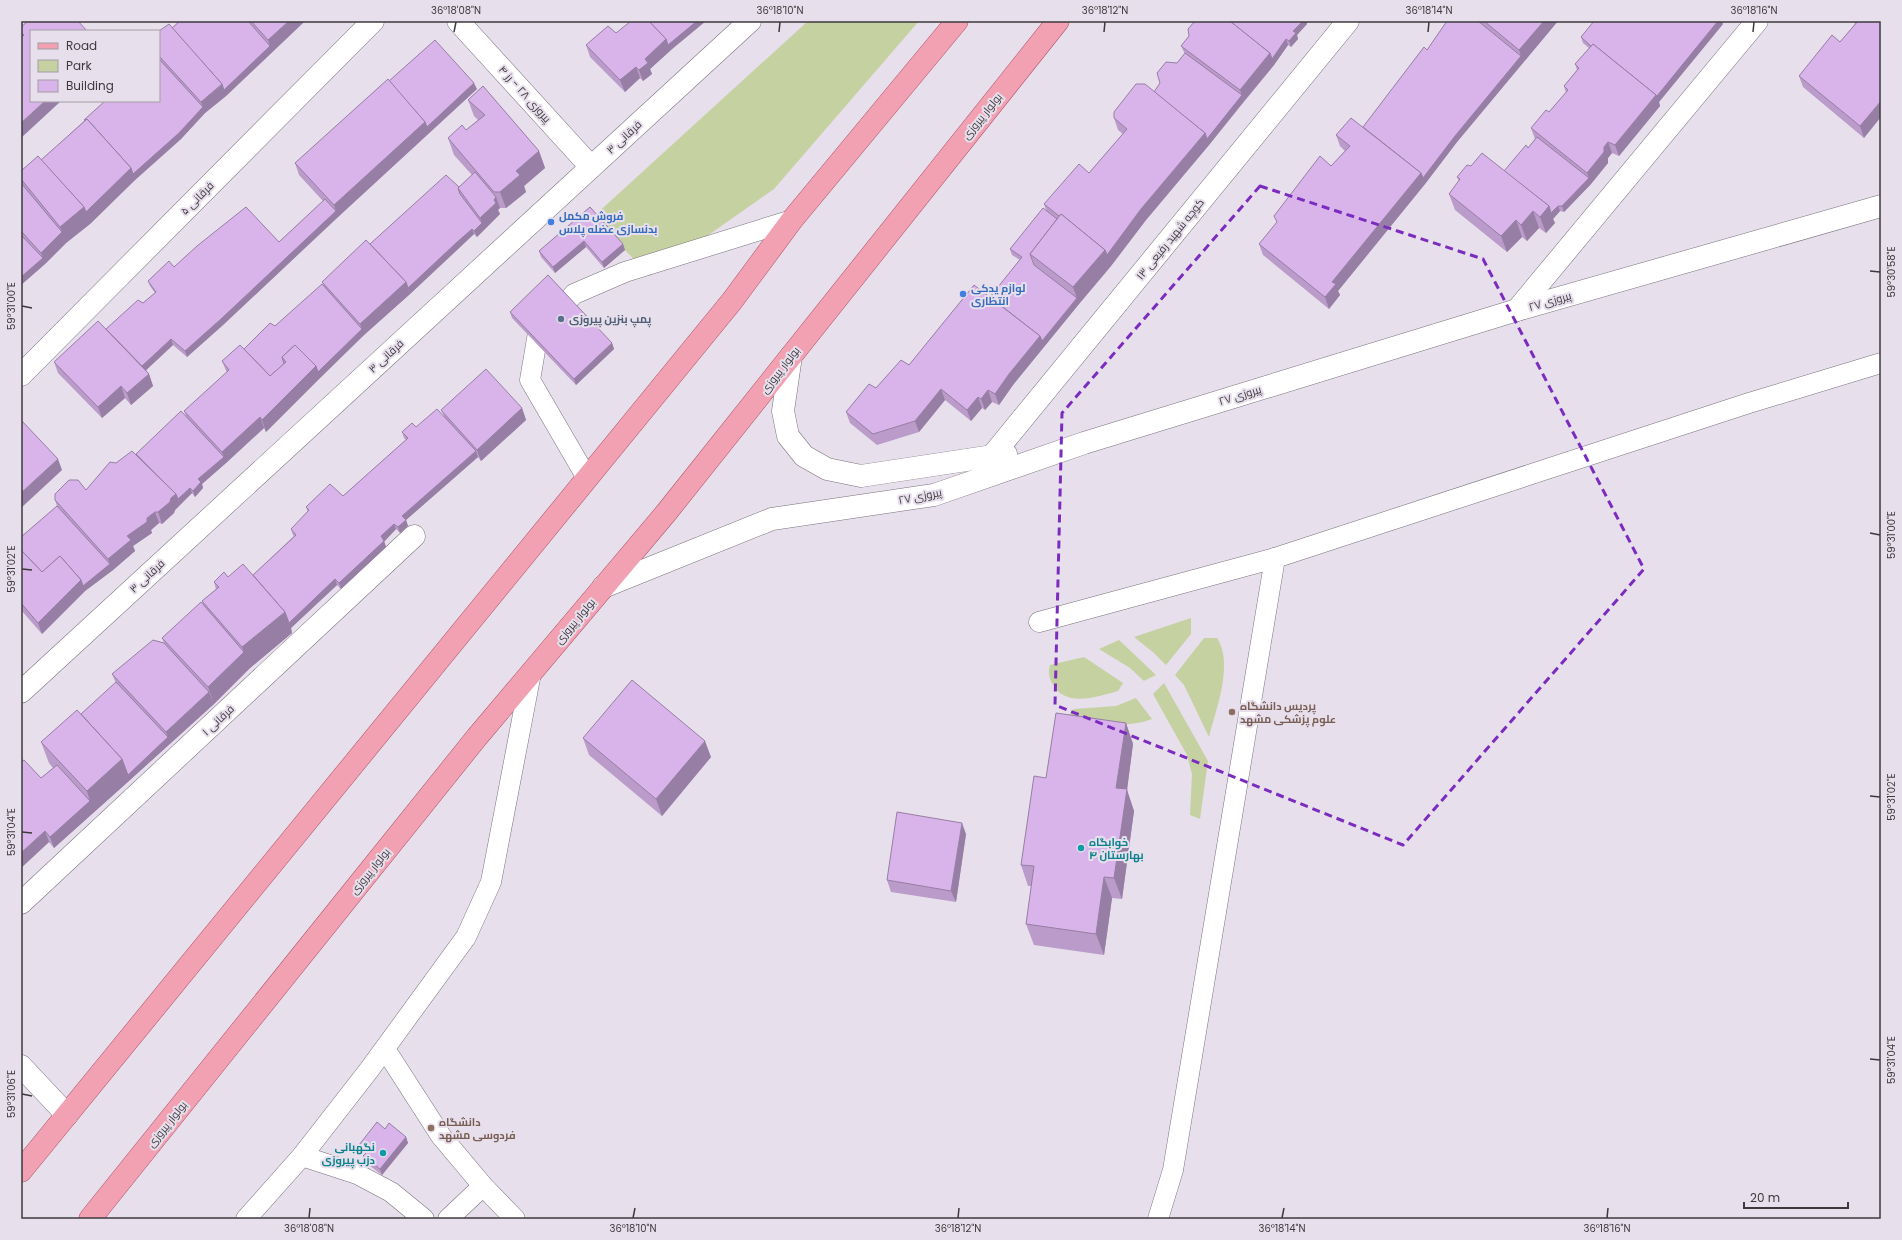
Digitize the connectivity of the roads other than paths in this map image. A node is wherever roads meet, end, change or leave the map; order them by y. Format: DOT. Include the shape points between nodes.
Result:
graph roads {
  1 [pos="373,21"];
  2 [pos="458,21"];
  3 [pos="750,21"];
  4 [pos="957,21"];
  5 [pos="1058,21"];
  6 [pos="1348,21"];
  7 [pos="1749,24"];
  8 [pos="591,167"];
  9 [pos="1881,206"];
  10 [pos="792,220"];
  11 [pos="1517,310"];
  12 [pos="791,356"];
  13 [pos="1881,363"];
  14 [pos="21,375"];
  15 [pos="1084,443"];
  16 [pos="992,456"];
  17 [pos="587,478"];
  18 [pos="414,536"];
  19 [pos="1275,558"];
  20 [pos="603,587"];
  21 [pos="1039,622"];
  22 [pos="531,673"];
  23 [pos="21,692"];
  24 [pos="21,903"];
  25 [pos="385,1049"];
  26 [pos="21,1066"];
  27 [pos="67,1115"];
  28 [pos="302,1156"];
  29 [pos="21,1171"];
  30 [pos="483,1186"];
  31 [pos="90,1219"];
  32 [pos="246,1219"];
  33 [pos="424,1219"];
  34 [pos="448,1219"];
  35 [pos="515,1219"];
  36 [pos="1158,1219"];
  1 -- 14 [label="street, فرقانی ۵"];
  2 -- 8 [label="street, پیروزی ۲۸ - رز ۴"];
  3 -- 8 [label="street, فرقانی ۳"];
  4 -- 10 [label="main road"];
  5 -- 12 [label="main road, بولوار پیروزی"];
  6 -- 16 [label="street, کوچه شهید رفیعی ۱۳"];
  7 -- 11 [label="street"];
  8 -- 23 [label="street, فرقانی ۳"];
  9 -- 11 [label="street, پیروزی ۲۷"];
  10 -- 17 [label="main road" via="732,300"];
  10 -- 17 [label="lane" via="625,272 574,294 538,332 530,380"];
  11 -- 15 [label="street, پیروزی ۲۷"];
  12 -- 16 [label="street" via="783,411 788,436 804,456 826,469 861,476"];
  12 -- 20 [label="main road, بولوار پیروزی" via="666,513"];
  13 -- 19 [label="lane"];
  15 -- 16 [label="street"];
  15 -- 20 [label="street, پیروزی ۲۷" via="934,495 772,519"];
  17 -- 27 [label="main road"];
  18 -- 24 [label="street, فرقانی ۱"];
  19 -- 21 [label="lane"];
  19 -- 36 [label="lane" via="1173,1170"];
  20 -- 22 [label="main road, بولوار پیروزی"];
  22 -- 25 [label="lane" via="491,882 466,937"];
  22 -- 31 [label="main road, بولوار پیروزی"];
  25 -- 28 [label="lane"];
  25 -- 30 [label="lane" via="441,1136"];
  26 -- 27 [label="street"];
  27 -- 29 [label="main road"];
  28 -- 32 [label="lane"];
  28 -- 33 [label="lane" via="357,1174 391,1192"];
  30 -- 34 [label="lane"];
  30 -- 35 [label="lane"];
}
